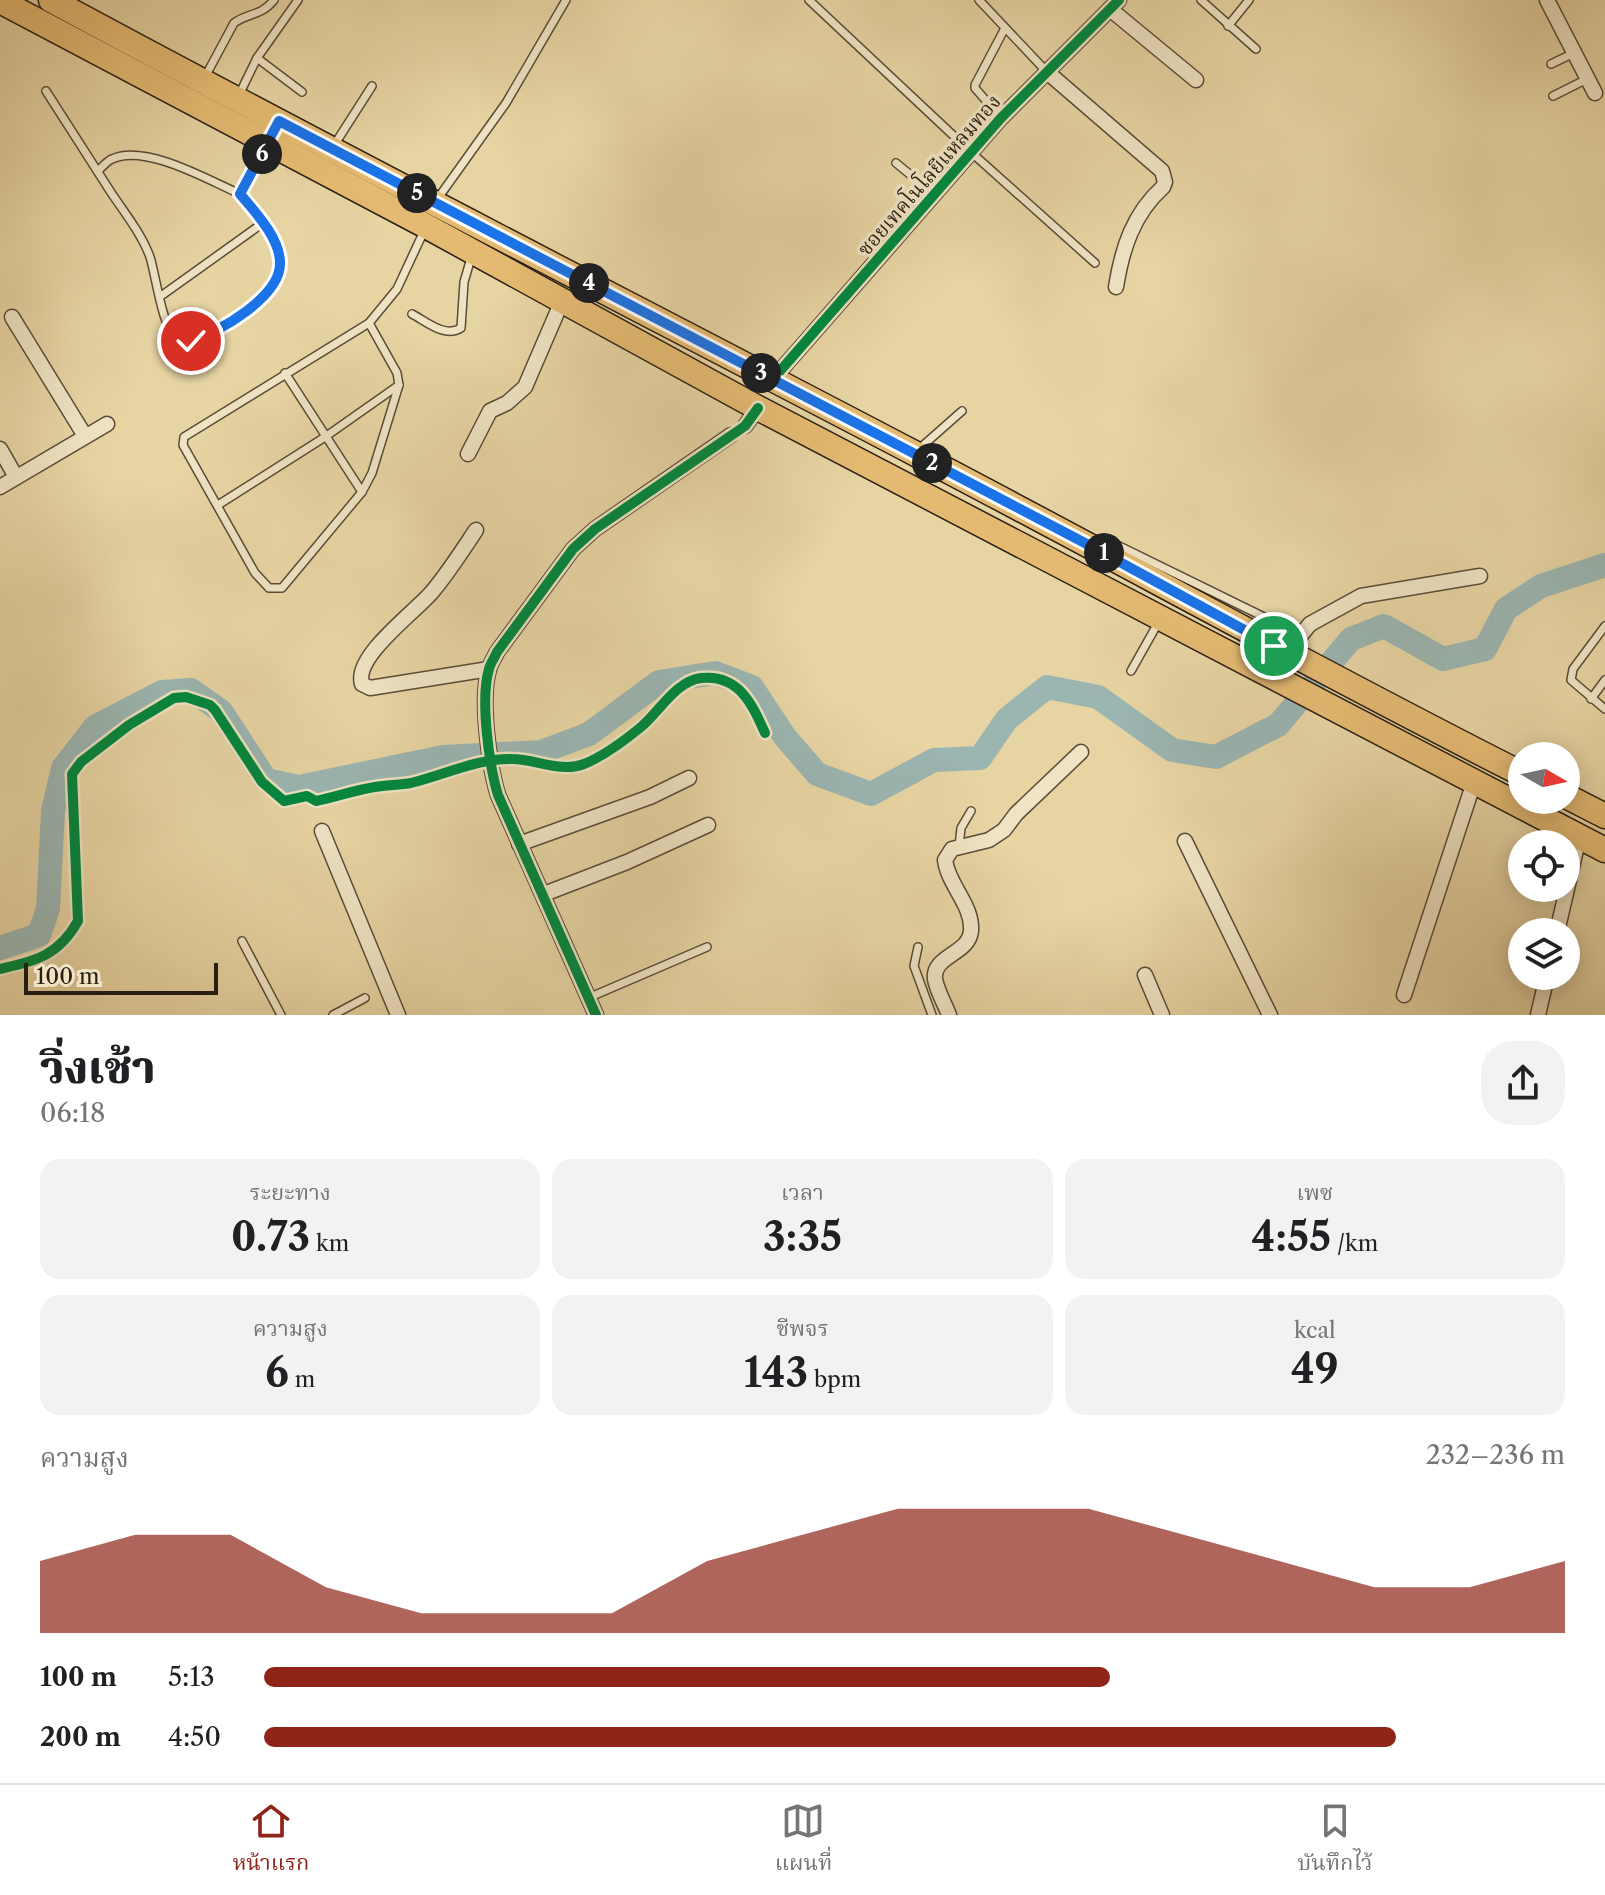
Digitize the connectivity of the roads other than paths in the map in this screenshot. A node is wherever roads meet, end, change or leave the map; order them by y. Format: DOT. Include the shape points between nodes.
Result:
graph roads {
  1 [pos="51,0"];
  2 [pos="274,0"];
  3 [pos="298,0"];
  4 [pos="566,0"];
  5 [pos="809,0"];
  6 [pos="979,0"];
  7 [pos="1201,0"];
  8 [pos="1249,0"];
  9 [pos="1547,0"];
  10 [pos="1114,4"];
  11 [pos="3,9"];
  12 [pos="1228,26"];
  13 [pos="1005,28"];
  14 [pos="1256,49"];
  15 [pos="1574,53"];
  16 [pos="257,58"];
  17 [pos="1551,64"];
  18 [pos="1046,71"];
  19 [pos="1587,79"];
  20 [pos="1196,80"];
  21 [pos="202,82"];
  22 [pos="372,86"];
  23 [pos="46,91"];
  24 [pos="302,92"];
  25 [pos="1595,93"];
  26 [pos="1553,96"];
  27 [pos="237,99"];
  28 [pos="1001,118"];
  29 [pos="279,121"];
  30 [pos="267,143"];
  31 [pos="332,148"];
  32 [pos="973,154"];
  33 [pos="896,163"];
  34 [pos="98,171"];
  35 [pos="240,194"];
  36 [pos="936,195"];
  37 [pos="430,214"];
  38 [pos="263,223"];
  39 [pos="473,252"];
  40 [pos="1095,263"];
  41 [pos="1116,287"];
  42 [pos="161,296"];
  43 [pos="562,301"];
  44 [pos="412,314"];
  45 [pos="12,317"];
  46 [pos="369,323"];
  47 [pos="285,373"];
  48 [pos="773,379"];
  49 [pos="399,385"];
  50 [pos="962,411"];
  51 [pos="107,424"];
  52 [pos="731,435"];
  53 [pos="85,436"];
  54 [pos="325,437"];
  55 [pos="0,449"];
  56 [pos="914,453"];
  57 [pos="468,454"];
  58 [pos="16,477"];
  59 [pos="0,487"];
  60 [pos="362,492"];
  61 [pos="218,505"];
  62 [pos="476,530"];
  63 [pos="1083,542"];
  64 [pos="1480,576"];
  65 [pos="1161,617"];
  66 [pos="1605,626"];
  67 [pos="1301,635"];
  68 [pos="489,669"];
  69 [pos="1131,671"];
  70 [pos="1605,680"];
  71 [pos="1591,699"];
  72 [pos="1605,709"];
  73 [pos="1081,752"];
  74 [pos="1508,767"];
  75 [pos="689,778"];
  76 [pos="1474,782"];
  77 [pos="1580,803"];
  78 [pos="971,811"];
  79 [pos="1605,816"];
  80 [pos="708,825"];
  81 [pos="1566,830"];
  82 [pos="322,831"];
  83 [pos="1580,838"];
  84 [pos="1185,841"];
  85 [pos="519,844"];
  86 [pos="959,847"];
  87 [pos="1605,850"];
  88 [pos="544,894"];
  89 [pos="242,941"];
  90 [pos="707,947"];
  91 [pos="918,947"];
  92 [pos="1145,975"];
  93 [pos="1544,990"];
  94 [pos="1404,995"];
  95 [pos="365,998"];
  96 [pos="588,998"];
  97 [pos="281,1015"];
  98 [pos="333,1015"];
  99 [pos="398,1015"];
  100 [pos="596,1015"];
  101 [pos="932,1015"];
  102 [pos="949,1015"];
  103 [pos="1162,1015"];
  104 [pos="1270,1015"];
  105 [pos="1538,1015"];
  1 -- 21 [label="main road"];
  2 -- 21 [label="lane" via="260,13 234,23"];
  3 -- 16 [label="lane"];
  4 -- 37 [label="lane" via="506,103"];
  5 -- 32 [label="lane"];
  6 -- 13 [label="lane"];
  7 -- 12 [label="lane"];
  8 -- 12 [label="lane"];
  9 -- 15 [label="street"];
  10 -- 18 [label="street, ซอยเทคโนโลยีแหลมทอง"];
  10 -- 20 [label="street"];
  11 -- 30 [label="main road"];
  12 -- 14 [label="lane"];
  13 -- 18 [label="lane"];
  13 -- 28 [label="lane" via="975,85"];
  15 -- 17 [label="lane"];
  15 -- 19 [label="street"];
  16 -- 24 [label="lane"];
  16 -- 27 [label="lane"];
  18 -- 28 [label="street, ซอยเทคโนโลยีแหลมทอง"];
  18 -- 41 [label="street" via="1164,176 1163,187 1138,216 1122,250"];
  19 -- 25 [label="street"];
  19 -- 26 [label="lane"];
  21 -- 27 [label="main road"];
  22 -- 31 [label="lane"];
  23 -- 34 [label="lane"];
  27 -- 29 [label="main road"];
  28 -- 32 [label="street, ซอยเทคโนโลยีแหลมทอง"];
  29 -- 30 [label="main road"];
  29 -- 31 [label="main road"];
  30 -- 35 [label="lane"];
  30 -- 37 [label="main road"];
  31 -- 37 [label="main road"];
  32 -- 36 [label="street, ซอยเทคโนโลยีแหลมทอง"];
  32 -- 40 [label="lane"];
  33 -- 36 [label="lane"];
  34 -- 35 [label="lane" via="110,159 137,156 160,160"];
  34 -- 42 [label="lane" via="149,254"];
  35 -- 38 [label="lane"];
  36 -- 48 [label="street, ซอยเทคโนโลยีแหลมทอง"];
  37 -- 39 [label="main road"];
  37 -- 46 [label="lane" via="397,289"];
  37 -- 48 [label="main road"];
  38 -- 42 [label="lane"];
  38 -- 42 [label="lane" via="279,252 279,272 275,283 239,319 198,339 180,340 167,323"];
  39 -- 43 [label="main road"];
  39 -- 44 [label="lane" via="464,282 461,328 442,330"];
  43 -- 57 [label="street" via="525,387 490,411"];
  43 -- 65 [label="main road" via="752,417"];
  45 -- 53 [label="street"];
  46 -- 47 [label="lane"];
  46 -- 49 [label="lane"];
  47 -- 54 [label="lane"];
  47 -- 61 [label="lane" via="184,437 183,445"];
  48 -- 56 [label="main road"];
  49 -- 54 [label="lane"];
  49 -- 60 [label="lane"];
  50 -- 56 [label="lane"];
  51 -- 53 [label="street"];
  52 -- 68 [label="street" via="620,510 573,549"];
  53 -- 58 [label="street"];
  54 -- 60 [label="lane"];
  54 -- 61 [label="lane"];
  55 -- 58 [label="street"];
  56 -- 63 [label="main road"];
  58 -- 59 [label="street"];
  60 -- 61 [label="lane" via="277,590 255,573"];
  62 -- 68 [label="street" via="431,593 388,635 360,679 370,688"];
  63 -- 67 [label="lane" via="1113,543"];
  63 -- 74 [label="main road"];
  64 -- 67 [label="street" via="1361,596 1310,624"];
  65 -- 69 [label="lane"];
  65 -- 76 [label="main road"];
  66 -- 71 [label="lane" via="1571,673 1571,680"];
  68 -- 85 [label="street" via="491,770"];
  70 -- 71 [label="lane"];
  71 -- 72 [label="lane"];
  73 -- 86 [label="street" via="1004,830 989,840"];
  75 -- 85 [label="street"];
  76 -- 81 [label="main road"];
  76 -- 94 [label="street"];
  77 -- 79 [label="main road"];
  78 -- 86 [label="lane" via="961,828"];
  80 -- 88 [label="street"];
  82 -- 99 [label="street"];
  83 -- 87 [label="main road"];
  84 -- 104 [label="street"];
  85 -- 88 [label="street"];
  86 -- 102 [label="street" via="945,860 947,875 968,912 971,935 936,970"];
  88 -- 96 [label="street"];
  89 -- 97 [label="lane"];
  90 -- 96 [label="lane"];
  91 -- 101 [label="lane" via="914,966"];
  92 -- 103 [label="street"];
  93 -- 105 [label="street"];
  95 -- 98 [label="lane"];
  96 -- 100 [label="street"];
}
